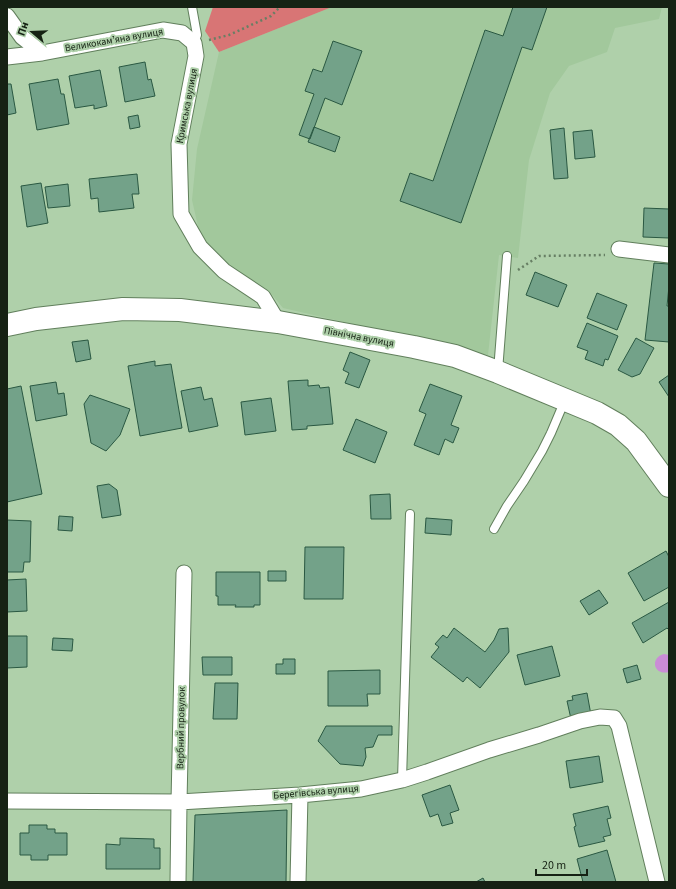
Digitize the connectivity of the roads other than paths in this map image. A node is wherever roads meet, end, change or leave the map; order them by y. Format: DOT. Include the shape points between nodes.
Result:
graph roads {
  1 [pos="192,7"];
  2 [pos="7,16"];
  3 [pos="194,43"];
  4 [pos="42,53"];
  5 [pos="7,57"];
  6 [pos="619,249"];
  7 [pos="669,255"];
  8 [pos="507,256"];
  9 [pos="278,322"];
  10 [pos="7,324"];
  11 [pos="498,372"];
  12 [pos="565,400"];
  13 [pos="669,486"];
  14 [pos="410,514"];
  15 [pos="494,529"];
  16 [pos="184,574"];
  17 [pos="402,780"];
  18 [pos="300,795"];
  19 [pos="7,801"];
  20 [pos="179,802"];
  21 [pos="178,882"];
  22 [pos="298,882"];
  23 [pos="657,882"];
  1 -- 3 [label="lane" via="197,35"];
  2 -- 4 [label="street" via="22,37"];
  3 -- 4 [label="street, Великокамʼяна вулиця" via="182,33 163,30"];
  3 -- 9 [label="street, Кримська вулиця" via="196,56 179,144 182,214 200,247 224,271 263,297"];
  4 -- 5 [label="street, Великокамʼяна вулиця"];
  6 -- 7 [label="street"];
  8 -- 11 [label="lane"];
  9 -- 10 [label="street, Північна вулиця" via="180,310 124,309"];
  9 -- 11 [label="street, Північна вулиця" via="455,356"];
  11 -- 12 [label="street, Північна вулиця"];
  12 -- 13 [label="street, Північна вулиця" via="618,425 636,440"];
  12 -- 15 [label="lane" via="542,451"];
  14 -- 17 [label="lane"];
  16 -- 20 [label="street, Вербний провулок"];
  17 -- 18 [label="street, Берегівська вулиця" via="362,789"];
  17 -- 23 [label="street, Берегівська вулиця" via="580,721 600,717 614,718 619,726"];
  18 -- 20 [label="street, Берегівська вулиця"];
  18 -- 22 [label="street"];
  19 -- 20 [label="street, Берегівська вулиця"];
  20 -- 21 [label="street, Вербний провулок"];
}
